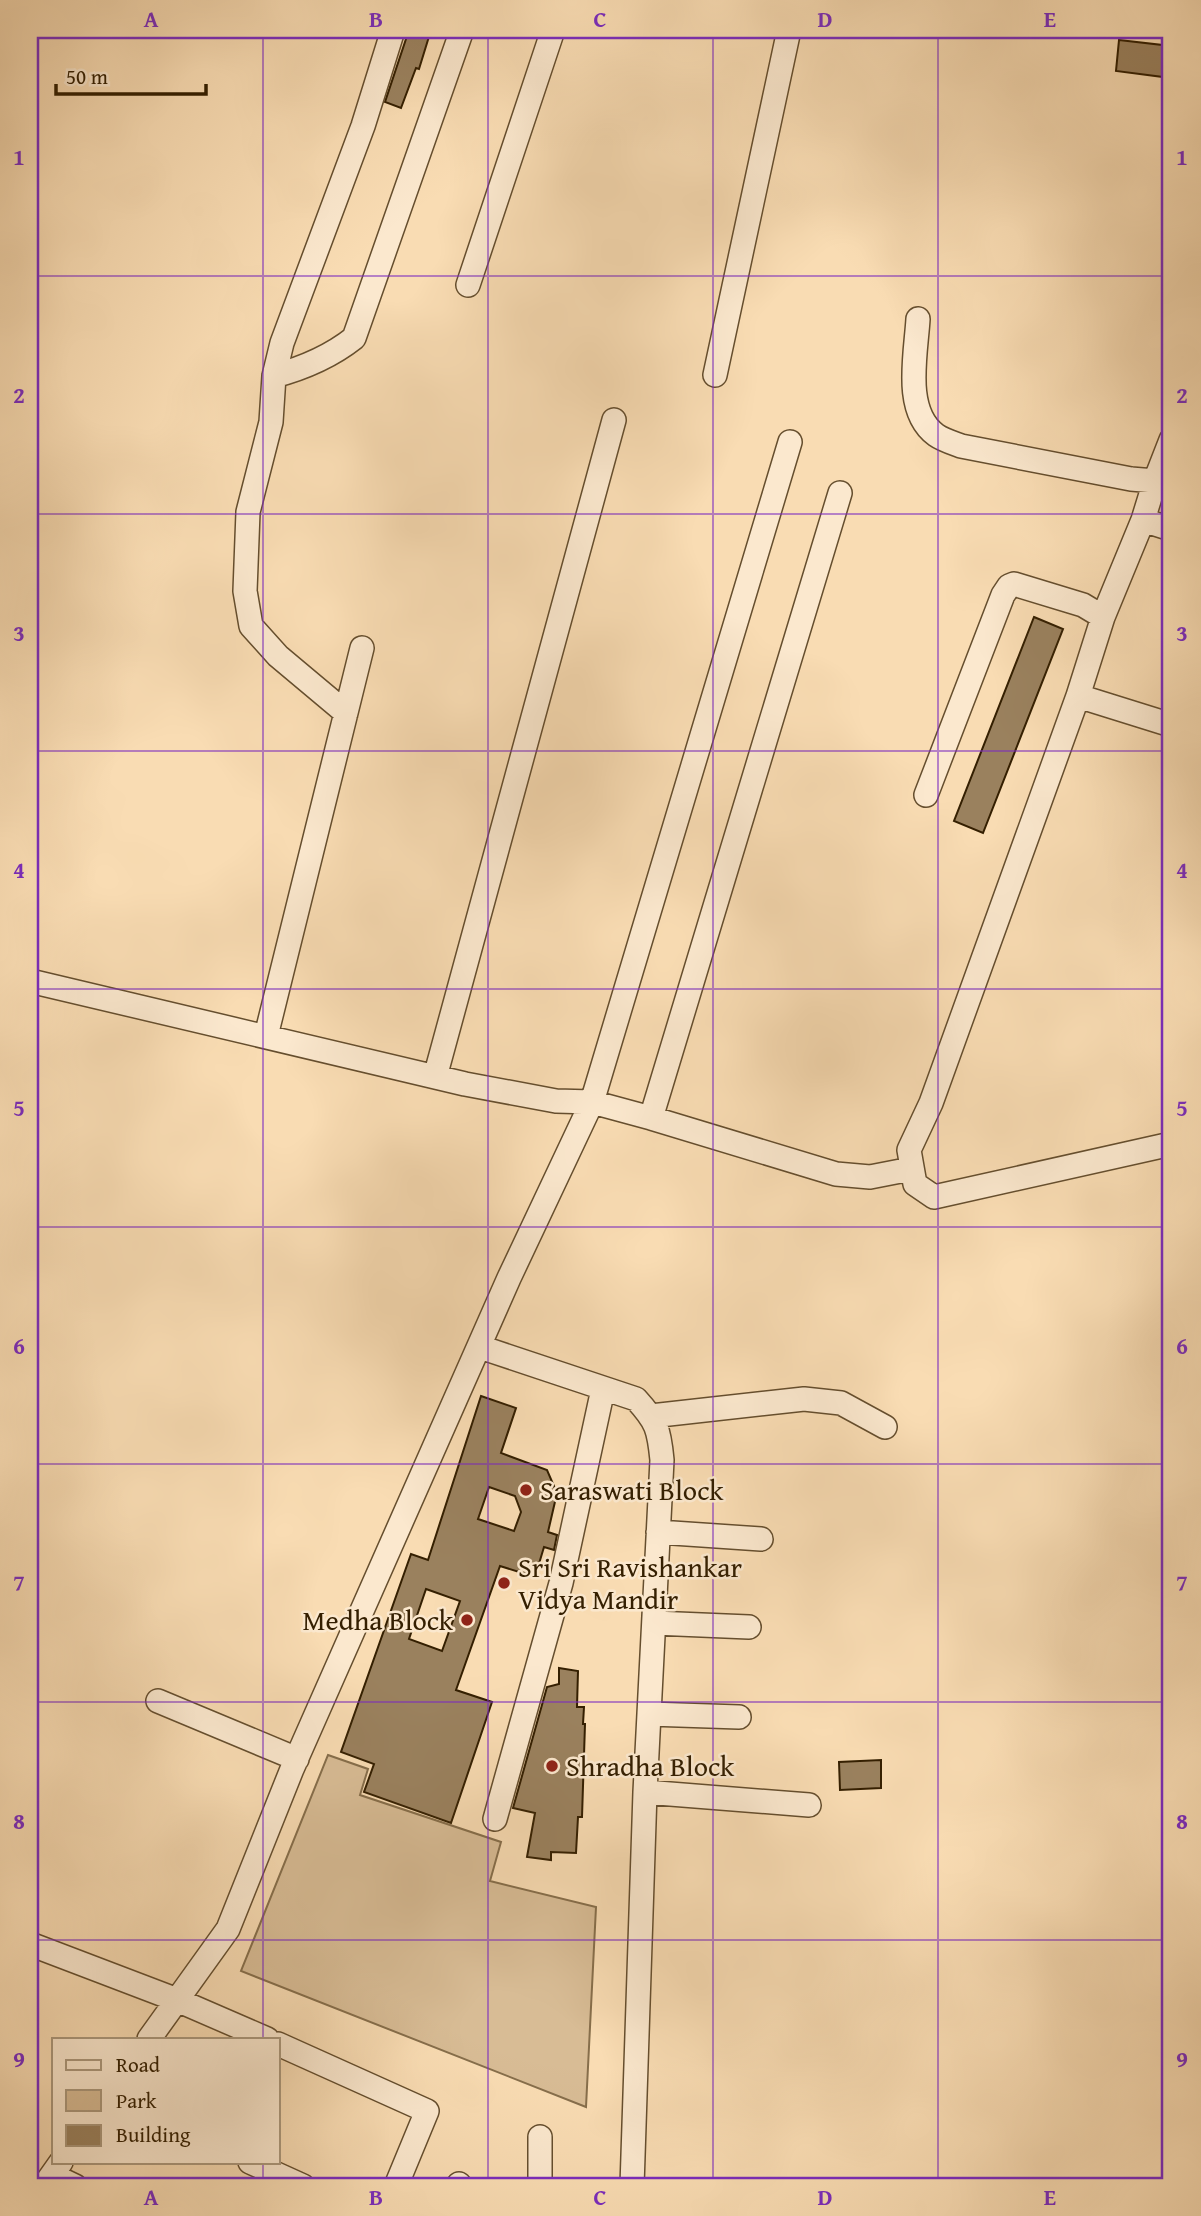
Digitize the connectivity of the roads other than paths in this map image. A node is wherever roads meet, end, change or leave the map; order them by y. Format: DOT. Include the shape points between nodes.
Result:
graph roads {
  1 [pos="393,30"];
  2 [pos="462,30"];
  3 [pos="553,30"];
  4 [pos="789,30"];
  5 [pos="468,285"];
  6 [pos="918,319"];
  7 [pos="715,375"];
  8 [pos="274,376"];
  9 [pos="614,420"];
  10 [pos="1171,440"];
  11 [pos="790,442"];
  12 [pos="1155,481"];
  13 [pos="839,493"];
  14 [pos="1143,520"];
  15 [pos="1171,529"];
  16 [pos="1103,617"];
  17 [pos="362,648"];
  18 [pos="1078,696"];
  19 [pos="346,713"];
  20 [pos="1171,725"];
  21 [pos="926,795"];
  22 [pos="30,981"];
  23 [pos="266,1036"];
  24 [pos="435,1076"];
  25 [pos="592,1102"];
  26 [pos="651,1118"];
  27 [pos="1171,1144"];
  28 [pos="911,1169"];
  29 [pos="480,1348"];
  30 [pos="603,1389"];
  31 [pos="651,1416"];
  32 [pos="885,1427"];
  33 [pos="659,1532"];
  34 [pos="761,1539"];
  35 [pos="654,1623"];
  36 [pos="749,1627"];
  37 [pos="158,1701"];
  38 [pos="649,1714"];
  39 [pos="739,1717"];
  40 [pos="297,1759"];
  41 [pos="645,1792"];
  42 [pos="809,1805"];
  43 [pos="495,1819"];
  44 [pos="30,1944"];
  45 [pos="177,2000"];
  46 [pos="150,2038"];
  47 [pos="265,2038"];
  48 [pos="280,2045"];
  49 [pos="540,2137"];
  50 [pos="254,2164"];
  51 [pos="52,2174"];
  52 [pos="75,2186"];
  53 [pos="303,2186"];
  54 [pos="396,2186"];
  55 [pos="540,2186"];
  56 [pos="632,2186"];
  1 -- 8 [label="street"];
  2 -- 8 [label="street" via="354,338 335,352"];
  3 -- 5 [label="street"];
  4 -- 7 [label="street"];
  6 -- 12 [label="street" via="914,400 935,435 961,446"];
  8 -- 19 [label="street" via="271,422 248,512 245,591 251,626 278,656"];
  9 -- 24 [label="street"];
  10 -- 12 [label="street"];
  11 -- 25 [label="street"];
  12 -- 14 [label="street"];
  13 -- 26 [label="street"];
  14 -- 15 [label="street"];
  14 -- 16 [label="street"];
  16 -- 18 [label="street"];
  16 -- 21 [label="street" via="1083,605 1014,583 1009,586"];
  17 -- 19 [label="street"];
  18 -- 20 [label="street"];
  18 -- 28 [label="street" via="931,1103 909,1150"];
  19 -- 23 [label="street"];
  22 -- 23 [label="street"];
  23 -- 24 [label="street"];
  24 -- 25 [label="street" via="556,1101"];
  25 -- 26 [label="street"];
  25 -- 29 [label="street"];
  26 -- 28 [label="street" via="836,1174 870,1177"];
  27 -- 28 [label="street" via="934,1197 915,1184"];
  29 -- 30 [label="street"];
  29 -- 40 [label="street"];
  30 -- 31 [label="street" via="636,1399"];
  30 -- 43 [label="street" via="561,1583"];
  31 -- 32 [label="street" via="804,1399 841,1403"];
  31 -- 33 [label="street" via="660,1433 662,1460"];
  33 -- 34 [label="street"];
  33 -- 35 [label="street"];
  35 -- 36 [label="street"];
  35 -- 38 [label="street"];
  37 -- 40 [label="street"];
  38 -- 39 [label="street"];
  38 -- 41 [label="street"];
  40 -- 45 [label="street" via="228,1929"];
  41 -- 42 [label="street"];
  41 -- 56 [label="street"];
  44 -- 45 [label="street"];
  45 -- 46 [label="street"];
  45 -- 47 [label="street"];
  48 -- 54 [label="street" via="427,2110"];
  49 -- 55 [label="street"];
  50 -- 53 [label="street"];
  51 -- 52 [label="street"];
}
